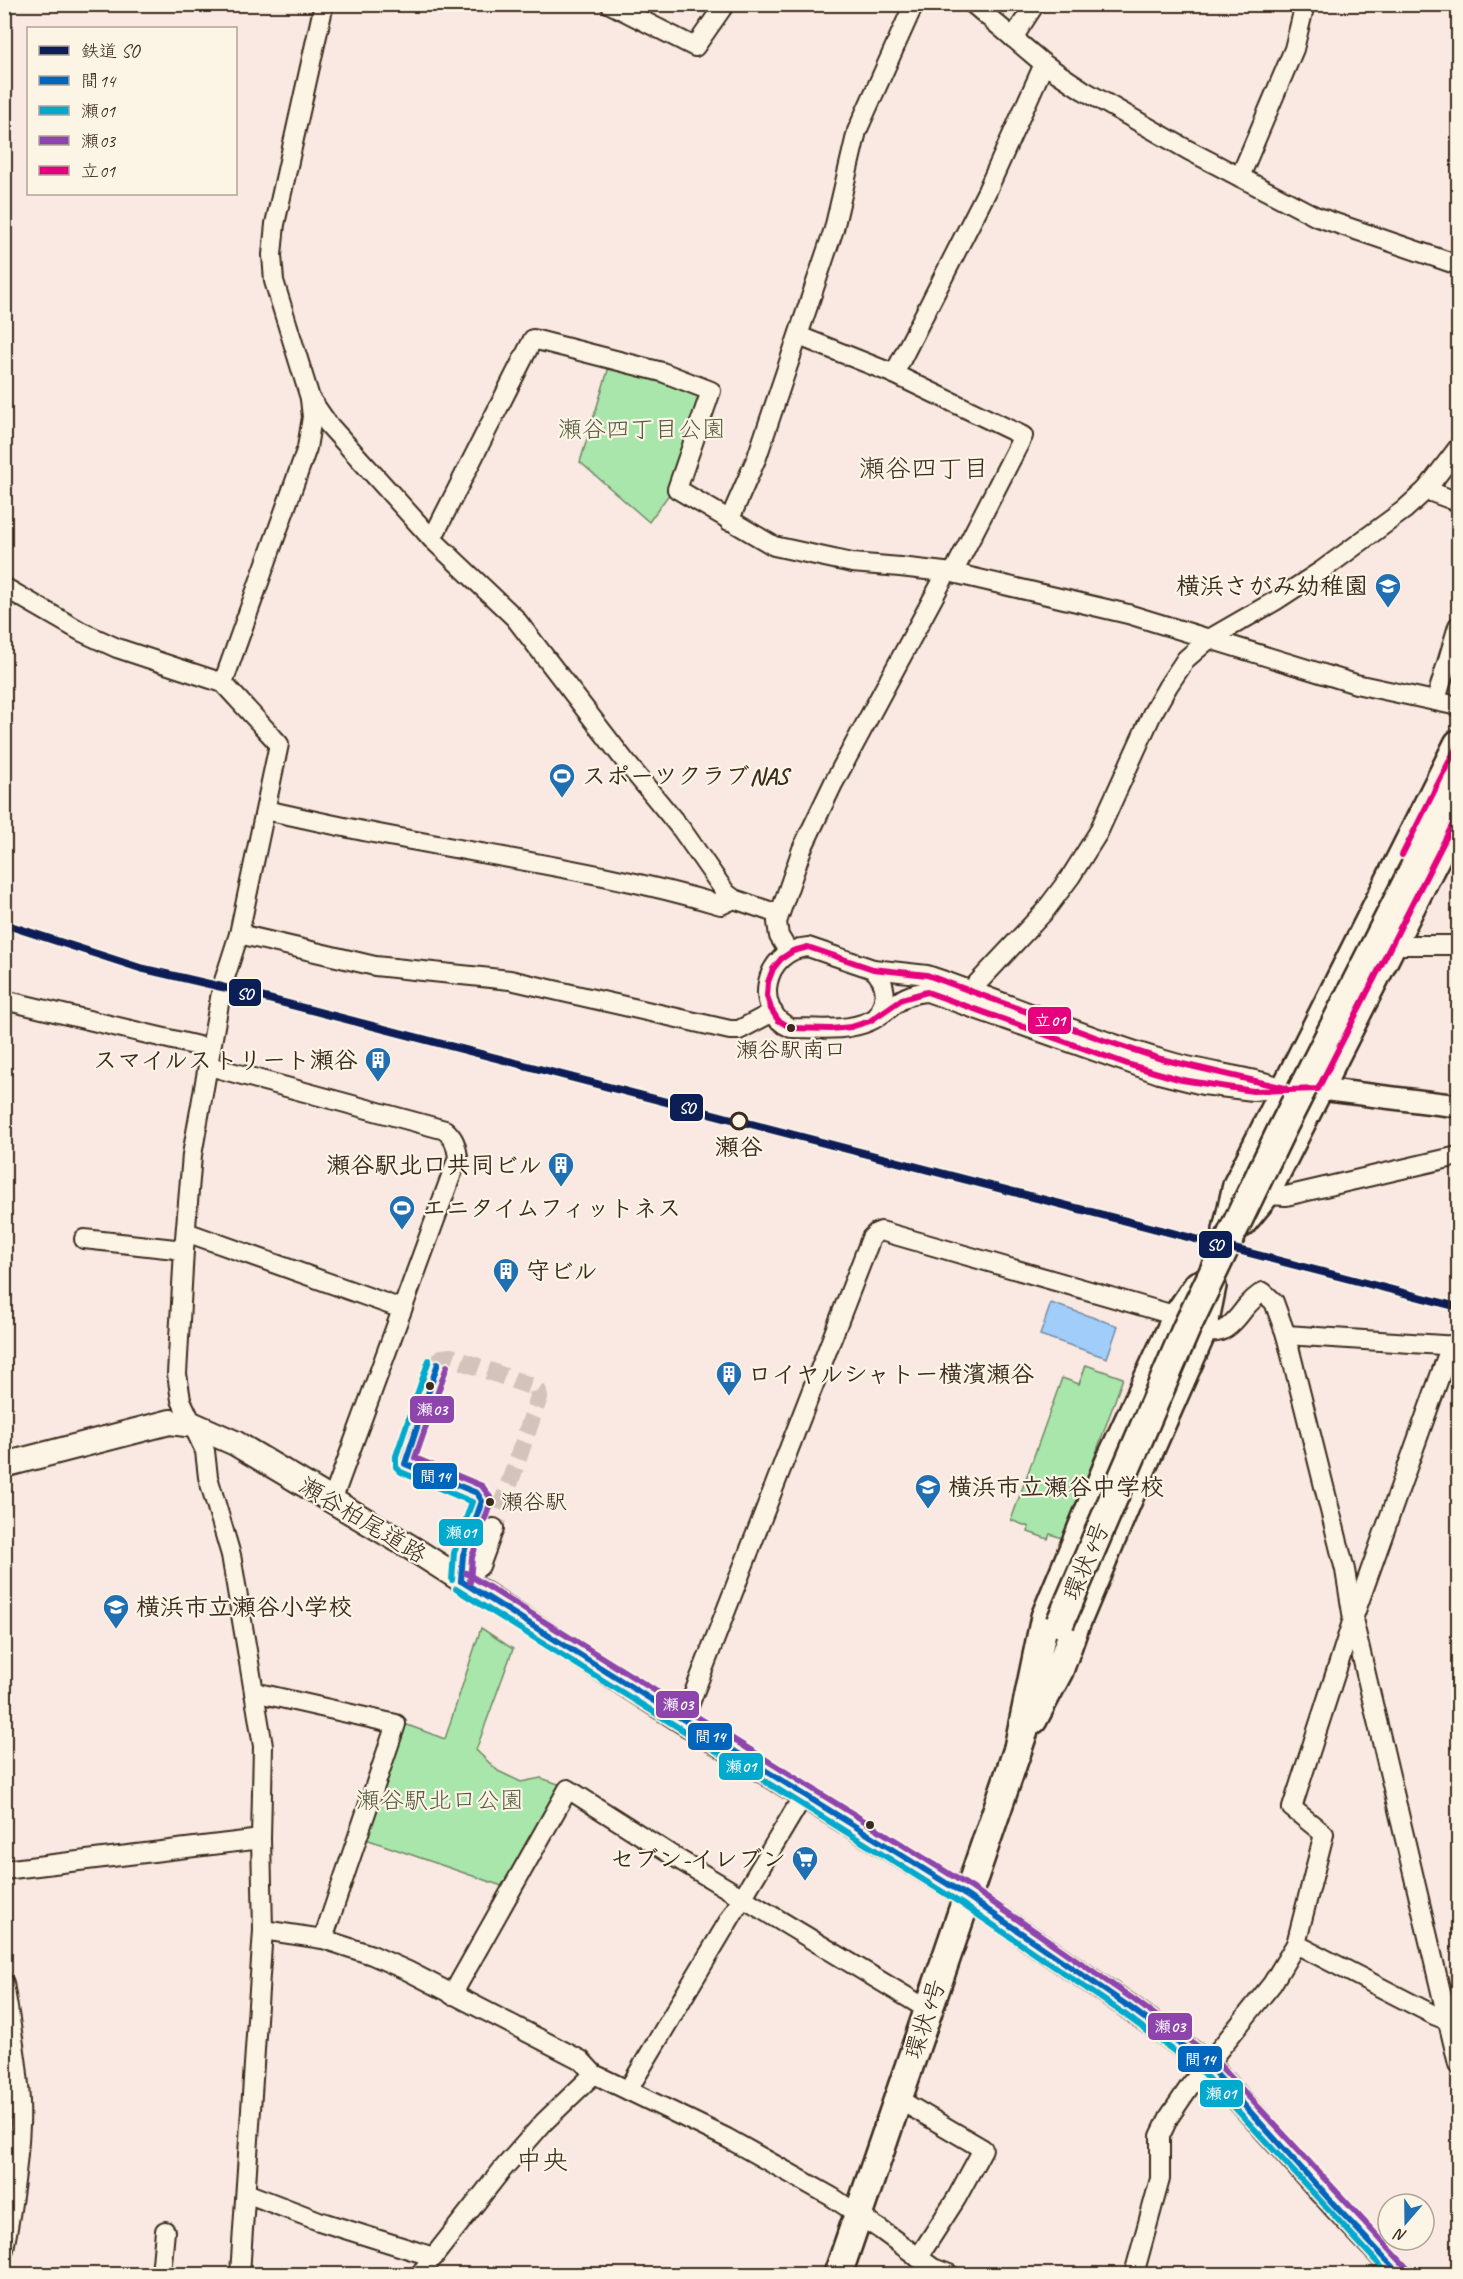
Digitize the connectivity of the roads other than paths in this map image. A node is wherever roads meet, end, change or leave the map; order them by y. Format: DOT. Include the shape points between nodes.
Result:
graph roads {
  1 [pos="324,4"];
  2 [pos="610,4"];
  3 [pos="725,4"];
  4 [pos="914,4"];
  5 [pos="973,4"];
  6 [pos="1035,4"];
  7 [pos="1302,6"];
  8 [pos="1013,38"];
  9 [pos="1044,64"];
  10 [pos="1240,177"];
  11 [pos="1458,265"];
  12 [pos="799,336"];
  13 [pos="894,374"];
  14 [pos="310,398"];
  15 [pos="1458,448"];
  16 [pos="1426,490"];
  17 [pos="1458,502"];
  18 [pos="729,521"];
  19 [pos="432,539"];
  20 [pos="949,574"];
  21 [pos="4,587"];
  22 [pos="1458,626"];
  23 [pos="1209,639"];
  24 [pos="223,683"];
  25 [pos="1436,700"];
  26 [pos="1458,706"];
  27 [pos="1458,744"];
  28 [pos="1458,781"];
  29 [pos="266,810"];
  30 [pos="1458,814"];
  31 [pos="734,899"];
  32 [pos="778,914"];
  33 [pos="239,934"];
  34 [pos="1391,945"];
  35 [pos="1458,945"];
  36 [pos="788,951"];
  37 [pos="1348,963"];
  38 [pos="873,969"];
  39 [pos="1375,977"];
  40 [pos="971,990"];
  41 [pos="4,1000"];
  42 [pos="773,1012"];
  43 [pos="878,1017"];
  44 [pos="210,1057"];
  45 [pos="1285,1088"];
  46 [pos="1318,1089"];
  47 [pos="1458,1106"];
  48 [pos="1458,1156"];
  49 [pos="1238,1185"];
  50 [pos="1265,1196"];
  51 [pos="84,1239"];
  52 [pos="185,1241"];
  53 [pos="1221,1250"];
  54 [pos="402,1309"];
  55 [pos="1177,1316"];
  56 [pos="1203,1330"];
  57 [pos="1286,1335"];
  58 [pos="1455,1346"];
  59 [pos="194,1425"];
  60 [pos="4,1465"];
  61 [pos="332,1501"];
  62 [pos="476,1522"];
  63 [pos="494,1528"];
  64 [pos="461,1581"];
  65 [pos="1353,1619"];
  66 [pos="254,1692"];
  67 [pos="683,1721"];
  68 [pos="1018,1748"];
  69 [pos="803,1796"];
  70 [pos="261,1839"];
  71 [pos="4,1870"];
  72 [pos="967,1896"];
  73 [pos="742,1898"];
  74 [pos="262,1930"];
  75 [pos="323,1939"];
  76 [pos="1296,1944"];
  77 [pos="4,1983"];
  78 [pos="452,1995"];
  79 [pos="927,2009"];
  80 [pos="1453,2023"];
  81 [pos="1207,2064"];
  82 [pos="1458,2064"];
  83 [pos="594,2074"];
  84 [pos="628,2090"];
  85 [pos="898,2099"];
  86 [pos="12,2124"];
  87 [pos="246,2193"];
  88 [pos="858,2214"];
  89 [pos="165,2231"];
  90 [pos="4,2249"];
  91 [pos="434,2257"];
  92 [pos="918,2258"];
  93 [pos="161,2274"];
  94 [pos="240,2274"];
  95 [pos="420,2274"];
  96 [pos="838,2274"];
  97 [pos="949,2274"];
  98 [pos="1134,2274"];
  99 [pos="1400,2274"];
  1 -- 14 [label="street" via="275,224 272,255 274,281"];
  2 -- 3 [label="street" via="695,47"];
  4 -- 12 [label="street" via="857,131 834,229"];
  5 -- 8 [label="street"];
  6 -- 8 [label="street"];
  7 -- 10 [label="street" via="1294,49"];
  8 -- 9 [label="street"];
  9 -- 10 [label="street" via="1083,90"];
  9 -- 13 [label="street" via="987,190"];
  10 -- 11 [label="street" via="1315,216"];
  12 -- 13 [label="street"];
  12 -- 18 [label="street" via="758,457"];
  13 -- 20 [label="street" via="1023,436"];
  14 -- 19 [label="street" via="328,424"];
  14 -- 24 [label="street" via="312,417 307,448"];
  15 -- 16 [label="street"];
  16 -- 17 [label="street"];
  16 -- 23 [label="street" via="1321,571"];
  18 -- 19 [label="street" via="676,489 711,391 662,372 532,339"];
  18 -- 20 [label="street" via="774,546 852,563"];
  19 -- 31 [label="street" via="515,618"];
  20 -- 23 [label="street" via="1128,614"];
  20 -- 32 [label="street" via="833,784 802,849"];
  21 -- 24 [label="street" via="117,648"];
  22 -- 25 [label="street"];
  23 -- 25 [label="street" via="1356,684"];
  23 -- 40 [label="street" via="1186,659 1168,686 1098,834 1071,876 1044,912"];
  24 -- 29 [label="street" via="279,744"];
  25 -- 26 [label="street"];
  27 -- 37 [label="main road"];
  28 -- 68 [label="main road, 環状4号, bridge" via="1186,1329 1060,1623"];
  29 -- 31 [label="street" via="617,878 721,905"];
  29 -- 33 [label="street"];
  30 -- 34 [label="main road"];
  31 -- 32 [label="street"];
  32 -- 36 [label="street" via="777,930"];
  33 -- 42 [label="street" via="375,966 510,980 730,1030 740,1030"];
  33 -- 44 [label="street" via="222,987"];
  34 -- 35 [label="street"];
  34 -- 39 [label="main road"];
  36 -- 38 [label="street" via="808,947"];
  36 -- 42 [label="street" via="769,976 766,990"];
  37 -- 39 [label="main road"];
  37 -- 45 [label="main road"];
  38 -- 40 [label="street" via="927,975"];
  38 -- 43 [label="street" via="885,989"];
  39 -- 46 [label="main road"];
  40 -- 45 [label="street" via="1161,1059"];
  41 -- 44 [label="street"];
  42 -- 43 [label="street" via="791,1028 846,1027"];
  43 -- 45 [label="street" via="906,995 927,992 1159,1074 1253,1091"];
  44 -- 52 [label="street" via="192,1155"];
  44 -- 54 [label="street" via="445,1130 454,1138 458,1156"];
  45 -- 46 [label="street"];
  45 -- 49 [label="main road"];
  46 -- 47 [label="street"];
  46 -- 50 [label="main road"];
  48 -- 50 [label="street" via="1309,1192"];
  49 -- 50 [label="street"];
  49 -- 53 [label="main road"];
  50 -- 53 [label="main road"];
  51 -- 52 [label="street"];
  52 -- 54 [label="street"];
  52 -- 59 [label="street" via="177,1374 181,1400"];
  53 -- 55 [label="main road"];
  53 -- 56 [label="main road"];
  54 -- 61 [label="street"];
  55 -- 56 [label="street"];
  55 -- 67 [label="street" via="876,1233"];
  55 -- 68 [label="main road" via="1046,1617"];
  56 -- 57 [label="street" via="1227,1330 1252,1298 1263,1292 1274,1302"];
  56 -- 68 [label="main road" via="1125,1506 1059,1671"];
  57 -- 58 [label="street"];
  57 -- 65 [label="street"];
  58 -- 65 [label="street"];
  59 -- 60 [label="main road, 瀬谷柏尾道路" via="170,1422"];
  59 -- 61 [label="main road, 瀬谷柏尾道路" via="235,1443"];
  59 -- 66 [label="street" via="205,1451 208,1477 231,1555"];
  61 -- 64 [label="main road, 瀬谷柏尾道路"];
  62 -- 64 [label="street" via="463,1555"];
  63 -- 64 [label="street" via="480,1566"];
  64 -- 67 [label="main road, 瀬谷柏尾道路"];
  65 -- 76 [label="street" via="1292,1808 1324,1834"];
  65 -- 80 [label="street"];
  66 -- 70 [label="street" via="263,1746"];
  66 -- 75 [label="street" via="396,1724"];
  67 -- 69 [label="main road, 瀬谷柏尾道路"];
  68 -- 72 [label="main road, 環状4号"];
  69 -- 72 [label="main road, 瀬谷柏尾道路"];
  69 -- 73 [label="street"];
  70 -- 71 [label="street"];
  70 -- 74 [label="street"];
  72 -- 79 [label="main road, 環状4号"];
  72 -- 81 [label="main road, 瀬谷柏尾道路"];
  73 -- 78 [label="street" via="568,1789"];
  73 -- 79 [label="street"];
  73 -- 84 [label="street"];
  74 -- 75 [label="street"];
  74 -- 87 [label="street"];
  75 -- 78 [label="street" via="372,1955"];
  76 -- 80 [label="street"];
  76 -- 81 [label="street" via="1272,1984"];
  77 -- 86 [label="street" via="18,2084"];
  78 -- 83 [label="street" via="581,2060"];
  79 -- 85 [label="main road, 環状4号"];
  80 -- 82 [label="street"];
  81 -- 98 [label="street" via="1160,2136 1161,2179"];
  81 -- 99 [label="main road, 瀬谷柏尾道路"];
  83 -- 84 [label="street"];
  83 -- 91 [label="street" via="508,2163"];
  84 -- 88 [label="street" via="728,2138"];
  85 -- 88 [label="main road, 環状4号"];
  85 -- 92 [label="street" via="983,2149"];
  86 -- 90 [label="street" via="11,2214"];
  87 -- 91 [label="street"];
  87 -- 94 [label="street"];
  88 -- 92 [label="street"];
  88 -- 96 [label="main road, 環状4号"];
  89 -- 93 [label="street"];
  91 -- 95 [label="street"];
  92 -- 97 [label="street"];
}
